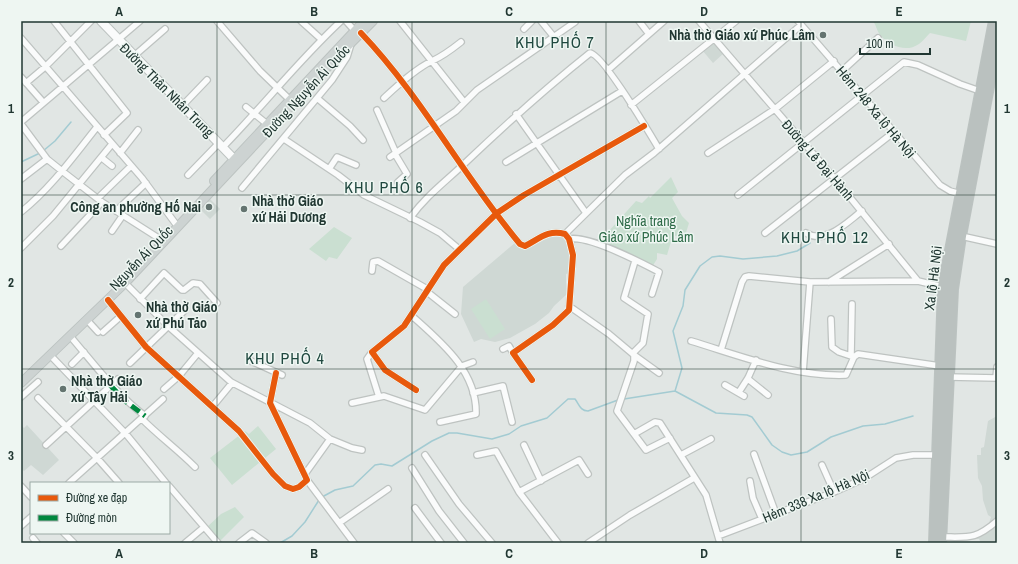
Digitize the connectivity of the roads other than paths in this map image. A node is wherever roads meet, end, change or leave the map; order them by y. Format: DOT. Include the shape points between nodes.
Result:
graph roads {
  1 [pos="91,21"];
  2 [pos="101,21"];
  3 [pos="140,21"];
  4 [pos="217,21"];
  5 [pos="301,21"];
  6 [pos="341,21"];
  7 [pos="346,21"];
  8 [pos="364,21"];
  9 [pos="374,21"];
  10 [pos="400,21"];
  11 [pos="532,21"];
  12 [pos="541,21"];
  13 [pos="639,21"];
  14 [pos="664,21"];
  15 [pos="699,21"];
  16 [pos="736,21"];
  17 [pos="994,21"];
  18 [pos="57,22"];
  19 [pos="575,22"];
  20 [pos="799,23"];
  21 [pos="165,29"];
  22 [pos="524,29"];
  23 [pos="357,31"];
  24 [pos="649,34"];
  25 [pos="554,37"];
  26 [pos="21,38"];
  27 [pos="714,38"];
  28 [pos="878,38"];
  29 [pos="118,40"];
  30 [pos="321,40"];
  31 [pos="70,42"];
  32 [pos="351,42"];
  33 [pos="461,42"];
  34 [pos="997,44"];
  35 [pos="134,56"];
  36 [pos="432,61"];
  37 [pos="834,61"];
  38 [pos="88,64"];
  39 [pos="45,67"];
  40 [pos="608,70"];
  41 [pos="842,71"];
  42 [pos="744,74"];
  43 [pos="987,75"];
  44 [pos="21,77"];
  45 [pos="207,80"];
  46 [pos="403,81"];
  47 [pos="26,84"];
  48 [pos="62,86"];
  49 [pos="278,89"];
  50 [pos="622,91"];
  51 [pos="984,92"];
  52 [pos="863,96"];
  53 [pos="317,98"];
  54 [pos="384,98"];
  55 [pos="289,99"];
  56 [pos="43,102"];
  57 [pos="464,102"];
  58 [pos="631,105"];
  59 [pos="184,106"];
  60 [pos="246,107"];
  61 [pos="377,110"];
  62 [pos="775,110"];
  63 [pos="255,114"];
  64 [pos="516,114"];
  65 [pos="21,123"];
  66 [pos="267,124"];
  67 [pos="644,126"];
  68 [pos="97,127"];
  69 [pos="434,127"];
  70 [pos="138,130"];
  71 [pos="894,132"];
  72 [pos="104,135"];
  73 [pos="284,139"];
  74 [pos="257,140"];
  75 [pos="363,140"];
  76 [pos="537,142"];
  77 [pos="804,143"];
  78 [pos="112,144"];
  79 [pos="221,145"];
  80 [pos="659,148"];
  81 [pos="120,153"];
  82 [pos="708,153"];
  83 [pos="44,154"];
  84 [pos="394,155"];
  85 [pos="102,158"];
  86 [pos="234,158"];
  87 [pos="506,162"];
  88 [pos="356,164"];
  89 [pos="112,166"];
  90 [pos="131,166"];
  91 [pos="461,166"];
  92 [pos="329,169"];
  93 [pos="62,171"];
  94 [pos="188,175"];
  95 [pos="558,175"];
  96 [pos="21,179"];
  97 [pos="835,179"];
  98 [pos="398,182"];
  99 [pos="146,183"];
  100 [pos="80,185"];
  101 [pos="242,188"];
  102 [pos="961,194"];
  103 [pos="738,195"];
  104 [pos="100,200"];
  105 [pos="116,211"];
  106 [pos="862,211"];
  107 [pos="21,212"];
  108 [pos="497,213"];
  109 [pos="586,213"];
  110 [pos="123,215"];
  111 [pos="410,218"];
  112 [pos="175,223"];
  113 [pos="112,231"];
  114 [pos="765,233"];
  115 [pos="565,234"];
  116 [pos="806,234"];
  117 [pos="961,236"];
  118 [pos="160,239"];
  119 [pos="569,239"];
  120 [pos="889,244"];
  121 [pos="997,244"];
  122 [pos="62,246"];
  123 [pos="21,248"];
  124 [pos="459,249"];
  125 [pos="635,261"];
  126 [pos="372,271"];
  127 [pos="918,281"];
  128 [pos="810,282"];
  129 [pos="829,282"];
  130 [pos="122,284"];
  131 [pos="943,287"];
  132 [pos="427,290"];
  133 [pos="652,294"];
  134 [pos="140,299"];
  135 [pos="108,300"];
  136 [pos="217,303"];
  137 [pos="852,304"];
  138 [pos="569,306"];
  139 [pos="185,310"];
  140 [pos="455,314"];
  141 [pos="121,316"];
  142 [pos="412,316"];
  143 [pos="832,319"];
  144 [pos="87,320"];
  145 [pos="168,326"];
  146 [pos="70,336"];
  147 [pos="691,341"];
  148 [pos="146,347"];
  149 [pos="503,349"];
  150 [pos="721,350"];
  151 [pos="84,352"];
  152 [pos="372,352"];
  153 [pos="198,353"];
  154 [pos="513,353"];
  155 [pos="634,354"];
  156 [pos="50,355"];
  157 [pos="852,356"];
  158 [pos="251,360"];
  159 [pos="756,360"];
  160 [pos="473,362"];
  161 [pos="130,363"];
  162 [pos="72,364"];
  163 [pos="462,366"];
  164 [pos="940,366"];
  165 [pos="997,366"];
  166 [pos="803,372"];
  167 [pos="659,373"];
  168 [pos="21,376"];
  169 [pos="179,376"];
  170 [pos="948,377"];
  171 [pos="997,378"];
  172 [pos="118,379"];
  173 [pos="748,379"];
  174 [pos="532,380"];
  175 [pos="38,382"];
  176 [pos="21,383"];
  177 [pos="232,383"];
  178 [pos="110,385"];
  179 [pos="725,386"];
  180 [pos="164,389"];
  181 [pos="416,390"];
  182 [pos="473,393"];
  183 [pos="768,395"];
  184 [pos="21,397"];
  185 [pos="379,397"];
  186 [pos="38,398"];
  187 [pos="163,399"];
  188 [pos="94,400"];
  189 [pos="270,403"];
  190 [pos="352,403"];
  191 [pos="213,406"];
  192 [pos="144,418"];
  193 [pos="440,422"];
  194 [pos="512,422"];
  195 [pos="66,426"];
  196 [pos="126,434"];
  197 [pos="634,434"];
  198 [pos="670,438"];
  199 [pos="330,439"];
  200 [pos="711,439"];
  201 [pos="46,445"];
  202 [pos="524,445"];
  203 [pos="362,450"];
  204 [pos="754,454"];
  205 [pos="425,455"];
  206 [pos="477,455"];
  207 [pos="680,455"];
  208 [pos="937,455"];
  209 [pos="97,458"];
  210 [pos="822,465"];
  211 [pos="195,467"];
  212 [pos="412,468"];
  213 [pos="588,474"];
  214 [pos="306,477"];
  215 [pos="694,478"];
  216 [pos="541,481"];
  217 [pos="750,481"];
  218 [pos="70,482"];
  219 [pos="118,482"];
  220 [pos="165,482"];
  221 [pos="21,486"];
  222 [pos="170,487"];
  223 [pos="388,488"];
  224 [pos="519,492"];
  225 [pos="834,492"];
  226 [pos="30,496"];
  227 [pos="415,508"];
  228 [pos="776,514"];
  229 [pos="30,518"];
  230 [pos="762,519"];
  231 [pos="997,521"];
  232 [pos="339,523"];
  233 [pos="21,526"];
  234 [pos="203,528"];
  235 [pos="65,534"];
  236 [pos="718,536"];
  237 [pos="33,538"];
  238 [pos="939,541"];
  239 [pos="72,542"];
  240 [pos="37,543"];
  241 [pos="186,543"];
  242 [pos="218,543"];
  243 [pos="240,543"];
  244 [pos="266,543"];
  245 [pos="354,543"];
  246 [pos="441,543"];
  247 [pos="464,543"];
  248 [pos="492,543"];
  249 [pos="558,543"];
  250 [pos="588,543"];
  251 [pos="720,543"];
  1 -- 31 [label="street"];
  2 -- 29 [label="street, Đường Thân Nhân Trung"];
  3 -- 29 [label="street"];
  4 -- 49 [label="street"];
  5 -- 30 [label="street"];
  6 -- 30 [label="street"];
  7 -- 23 [label="street"];
  8 -- 23 [label="main road, Đường Nguyễn Ái Quốc"];
  9 -- 23 [label="main road, Đường Nguyễn Ái Quốc"];
  10 -- 36 [label="street"];
  11 -- 22 [label="street"];
  12 -- 25 [label="street"];
  13 -- 24 [label="street"];
  14 -- 24 [label="street"];
  15 -- 27 [label="street, Đường Lê Đại Hành"];
  16 -- 27 [label="street"];
  17 -- 43 [label="highway, Xa lộ Hà Nội"];
  18 -- 31 [label="street"];
  19 -- 25 [label="street"];
  20 -- 37 [label="street, Hẻm 248 Xa lộ Hà Nội"];
  20 -- 42 [label="street"];
  21 -- 35 [label="street"];
  23 -- 32 [label="main road, Đường Nguyễn Ái Quốc"];
  23 -- 46 [label="street"];
  23 -- 55 [label="main road, Đường Nguyễn Ái Quốc"];
  24 -- 40 [label="street"];
  25 -- 57 [label="street"];
  26 -- 39 [label="street"];
  27 -- 42 [label="street, Đường Lê Đại Hành"];
  27 -- 58 [label="street"];
  28 -- 41 [label="street"];
  29 -- 35 [label="street, Đường Thân Nhân Trung"];
  29 -- 38 [label="street"];
  30 -- 49 [label="street"];
  31 -- 38 [label="street"];
  31 -- 39 [label="street"];
  32 -- 53 [label="street" via="347,57"];
  32 -- 74 [label="main road, Đường Nguyễn Ái Quốc"];
  33 -- 36 [label="street" via="445,55"];
  34 -- 43 [label="highway, Xa lộ Hà Nội"];
  35 -- 59 [label="street, Đường Thân Nhân Trung"];
  36 -- 46 [label="street"];
  36 -- 57 [label="street"];
  37 -- 41 [label="street, Hẻm 248 Xa lộ Hà Nội"];
  37 -- 62 [label="street"];
  38 -- 48 [label="street"];
  38 -- 72 [label="street" via="127,114"];
  39 -- 47 [label="street"];
  39 -- 48 [label="street"];
  40 -- 50 [label="street"];
  40 -- 64 [label="street" via="596,55 590,53"];
  41 -- 52 [label="street, Hẻm 248 Xa lộ Hà Nội"];
  42 -- 62 [label="street, Đường Lê Đại Hành"];
  42 -- 80 [label="street"];
  43 -- 51 [label="highway, Xa lộ Hà Nội"];
  44 -- 47 [label="street"];
  45 -- 59 [label="street"];
  46 -- 54 [label="street"];
  46 -- 69 [label="street"];
  47 -- 56 [label="street"];
  48 -- 56 [label="street"];
  48 -- 68 [label="street"];
  49 -- 55 [label="street"];
  49 -- 63 [label="street"];
  50 -- 58 [label="street"];
  50 -- 76 [label="street"];
  51 -- 52 [label="street" via="905,62"];
  51 -- 102 [label="highway, Xa lộ Hà Nội"];
  51 -- 117 [label="highway, Xa lộ Hà Nội"];
  52 -- 71 [label="street, Hẻm 248 Xa lộ Hà Nội"];
  52 -- 77 [label="street"];
  53 -- 73 [label="street"];
  53 -- 75 [label="street"];
  55 -- 66 [label="main road, Đường Nguyễn Ái Quốc"];
  56 -- 65 [label="street"];
  57 -- 69 [label="street"];
  58 -- 67 [label="street"];
  59 -- 79 [label="street, Đường Thân Nhân Trung"];
  60 -- 63 [label="street"];
  61 -- 84 [label="street"];
  62 -- 77 [label="street, Đường Lê Đại Hành"];
  62 -- 82 [label="street"];
  63 -- 66 [label="street"];
  63 -- 79 [label="street"];
  64 -- 76 [label="street"];
  64 -- 91 [label="street"];
  65 -- 83 [label="street"];
  66 -- 74 [label="main road, Đường Nguyễn Ái Quốc"];
  67 -- 80 [label="street"];
  67 -- 95 [label="street"];
  68 -- 72 [label="street"];
  68 -- 93 [label="street"];
  69 -- 84 [label="street"];
  69 -- 91 [label="street"];
  70 -- 81 [label="street"];
  71 -- 97 [label="street"];
  71 -- 102 [label="street, Hẻm 248 Xa lộ Hà Nội" via="940,185"];
  72 -- 78 [label="street"];
  73 -- 92 [label="street"];
  73 -- 101 [label="street"];
  74 -- 86 [label="main road, Nguyễn Ái Quốc"];
  74 -- 130 [label="main road, Nguyễn Ái Quốc"];
  76 -- 87 [label="street"];
  76 -- 95 [label="street"];
  77 -- 97 [label="street, Đường Lê Đại Hành"];
  77 -- 103 [label="street"];
  78 -- 81 [label="street"];
  78 -- 85 [label="street"];
  79 -- 86 [label="street, Đường Thân Nhân Trung"];
  79 -- 94 [label="street"];
  80 -- 109 [label="street"];
  81 -- 90 [label="street"];
  83 -- 93 [label="street"];
  83 -- 96 [label="street"];
  84 -- 98 [label="street" via="407,174"];
  85 -- 89 [label="street"];
  85 -- 100 [label="street"];
  86 -- 112 [label="main road, Nguyễn Ái Quốc"];
  88 -- 92 [label="street" via="337,157"];
  90 -- 99 [label="street"];
  90 -- 104 [label="street"];
  91 -- 108 [label="street"];
  91 -- 111 [label="street" via="437,186"];
  92 -- 111 [label="street" via="364,195"];
  93 -- 100 [label="street"];
  93 -- 107 [label="street"];
  95 -- 108 [label="street"];
  95 -- 109 [label="street"];
  97 -- 106 [label="street, Đường Lê Đại Hành"];
  97 -- 114 [label="street"];
  99 -- 105 [label="street"];
  99 -- 112 [label="street"];
  100 -- 104 [label="street"];
  100 -- 123 [label="street"];
  102 -- 131 [label="highway, Xa lộ Hà Nội"];
  104 -- 105 [label="street"];
  104 -- 122 [label="street"];
  105 -- 110 [label="street"];
  106 -- 116 [label="street" via="828,235 812,237"];
  106 -- 120 [label="street, Đường Lê Đại Hành"];
  108 -- 115 [label="street" via="523,246 546,233"];
  108 -- 124 [label="street"];
  109 -- 115 [label="street"];
  110 -- 113 [label="street"];
  110 -- 118 [label="street"];
  111 -- 124 [label="street" via="440,233"];
  112 -- 118 [label="main road, Nguyễn Ái Quốc"];
  115 -- 119 [label="street"];
  117 -- 121 [label="street"];
  117 -- 170 [label="highway, Xa lộ Hà Nội" via="953,289"];
  118 -- 130 [label="main road, Nguyễn Ái Quốc"];
  119 -- 125 [label="street" via="576,237 586,240"];
  119 -- 138 [label="street" via="573,255"];
  120 -- 127 [label="street, Đường Lê Đại Hành"];
  120 -- 129 [label="street"];
  124 -- 132 [label="street"];
  125 -- 133 [label="street" via="659,272"];
  125 -- 155 [label="street" via="624,298 648,314 644,343"];
  126 -- 132 [label="street" via="373,262 378,260"];
  127 -- 129 [label="street"];
  127 -- 131 [label="street"];
  128 -- 129 [label="street"];
  128 -- 150 [label="street" via="745,277"];
  128 -- 166 [label="street"];
  130 -- 134 [label="street"];
  130 -- 135 [label="main road, Nguyễn Ái Quốc"];
  130 -- 168 [label="main road, Nguyễn Ái Quốc"];
  131 -- 164 [label="highway, Xa lộ Hà Nội"];
  132 -- 140 [label="street"];
  132 -- 142 [label="street"];
  134 -- 136 [label="street" via="164,273 182,290 193,283 200,284"];
  134 -- 145 [label="street"];
  135 -- 141 [label="street"];
  135 -- 144 [label="main road, Nguyễn Ái Quốc"];
  137 -- 157 [label="street"];
  138 -- 154 [label="street" via="566,313 553,325"];
  138 -- 155 [label="street"];
  139 -- 145 [label="street"];
  141 -- 144 [label="street" via="101,332"];
  141 -- 148 [label="street"];
  142 -- 152 [label="street" via="404,326"];
  142 -- 163 [label="street" via="441,342"];
  143 -- 157 [label="street" via="832,347"];
  144 -- 146 [label="main road, Nguyễn Ái Quốc"];
  145 -- 148 [label="street"];
  145 -- 153 [label="street"];
  146 -- 151 [label="street"];
  146 -- 156 [label="main road, Nguyễn Ái Quốc"];
  147 -- 150 [label="street"];
  148 -- 161 [label="street"];
  148 -- 169 [label="street"];
  149 -- 154 [label="street" via="510,346"];
  150 -- 159 [label="street"];
  151 -- 162 [label="street"];
  151 -- 178 [label="street"];
  152 -- 181 [label="street" via="385,370"];
  152 -- 185 [label="street" via="367,358"];
  153 -- 169 [label="street"];
  153 -- 177 [label="street"];
  154 -- 174 [label="street"];
  155 -- 167 [label="street"];
  155 -- 197 [label="street" via="634,361 617,406 618,413"];
  156 -- 176 [label="main road, Nguyễn Ái Quốc"];
  156 -- 188 [label="street"];
  157 -- 164 [label="street" via="858,354"];
  157 -- 166 [label="street" via="846,375"];
  158 -- 189 [label="street" via="279,374"];
  159 -- 166 [label="street"];
  159 -- 173 [label="street"];
  160 -- 163 [label="street"];
  163 -- 182 [label="street"];
  163 -- 185 [label="street" via="425,410 387,397"];
  164 -- 208 [label="highway, Xa lộ Hà Nội"];
  165 -- 171 [label="street"];
  169 -- 180 [label="street"];
  169 -- 191 [label="street"];
  170 -- 171 [label="street"];
  170 -- 238 [label="highway, Xa lộ Hà Nội"];
  172 -- 178 [label="street"];
  173 -- 179 [label="street" via="742,394"];
  173 -- 183 [label="street"];
  175 -- 184 [label="street"];
  177 -- 189 [label="street"];
  177 -- 191 [label="street"];
  178 -- 188 [label="street"];
  178 -- 192 [label="street"];
  182 -- 193 [label="street" via="476,414"];
  182 -- 194 [label="street" via="503,386"];
  185 -- 190 [label="street"];
  186 -- 195 [label="street"];
  187 -- 192 [label="street"];
  188 -- 195 [label="street"];
  188 -- 196 [label="street"];
  189 -- 199 [label="street" via="310,423"];
  189 -- 214 [label="street"];
  191 -- 214 [label="street" via="239,431 285,486 293,489"];
  192 -- 196 [label="street"];
  192 -- 211 [label="street" via="158,435"];
  195 -- 201 [label="street"];
  195 -- 209 [label="street"];
  196 -- 209 [label="street"];
  196 -- 220 [label="street"];
  197 -- 198 [label="street" via="658,422"];
  197 -- 198 [label="street" via="646,450"];
  198 -- 207 [label="street"];
  199 -- 203 [label="street"];
  199 -- 214 [label="street"];
  200 -- 207 [label="street"];
  202 -- 216 [label="street"];
  204 -- 228 [label="street"];
  205 -- 248 [label="street" via="459,504"];
  206 -- 224 [label="street" via="496,451"];
  207 -- 215 [label="street"];
  208 -- 225 [label="street, Hẻm 338 Xa lộ Hà Nội" via="902,456 865,478"];
  208 -- 238 [label="highway, Xa lộ Hà Nội"];
  209 -- 218 [label="street"];
  209 -- 219 [label="street"];
  210 -- 225 [label="street"];
  212 -- 247 [label="street" via="439,511"];
  213 -- 216 [label="street" via="579,460"];
  214 -- 232 [label="street" via="322,503"];
  215 -- 236 [label="street" via="709,503"];
  215 -- 250 [label="street" via="630,514"];
  216 -- 224 [label="street"];
  217 -- 230 [label="street" via="753,498"];
  221 -- 226 [label="street"];
  222 -- 234 [label="street"];
  223 -- 232 [label="street"];
  224 -- 249 [label="street"];
  225 -- 228 [label="street, Hẻm 338 Xa lộ Hà Nội"];
  227 -- 246 [label="street"];
  228 -- 230 [label="street, Hẻm 338 Xa lộ Hà Nội"];
  229 -- 233 [label="street"];
  230 -- 236 [label="street, Hẻm 338 Xa lộ Hà Nội"];
  231 -- 238 [label="street" via="976,536"];
  232 -- 245 [label="street"];
  234 -- 241 [label="street"];
  234 -- 242 [label="street"];
  235 -- 239 [label="street"];
  236 -- 251 [label="street"];
  237 -- 240 [label="street"];
  243 -- 244 [label="street" via="252,533"];
}
